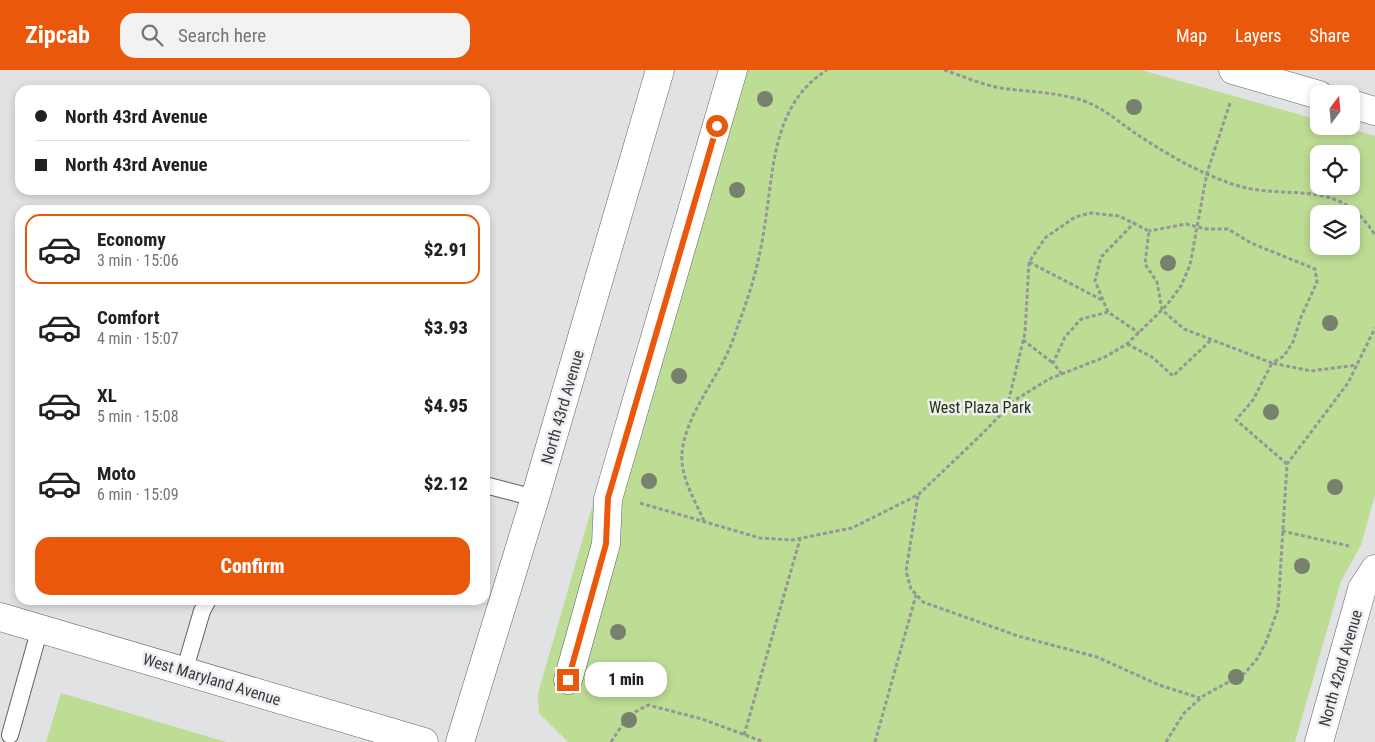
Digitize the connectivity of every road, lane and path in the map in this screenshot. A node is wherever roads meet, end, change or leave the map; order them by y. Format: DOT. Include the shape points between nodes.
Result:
graph roads {
  1 [pos="660,70"];
  2 [pos="733,70"];
  3 [pos="827,70"];
  4 [pos="944,70"];
  5 [pos="1233,70"];
  6 [pos="1310,91"];
  7 [pos="1239,105"];
  8 [pos="1360,107"];
  9 [pos="1375,111"];
  10 [pos="1207,173"];
  11 [pos="1135,222"];
  12 [pos="1198,226"];
  13 [pos="1149,230"];
  14 [pos="1375,235"];
  15 [pos="1029,262"];
  16 [pos="1102,300"];
  17 [pos="1162,310"];
  18 [pos="1108,312"];
  19 [pos="1375,328"];
  20 [pos="1139,333"];
  21 [pos="1023,340"];
  22 [pos="1211,340"];
  23 [pos="1127,344"];
  24 [pos="1053,363"];
  25 [pos="1272,363"];
  26 [pos="1357,365"];
  27 [pos="1062,374"];
  28 [pos="1007,408"];
  29 [pos="1287,464"];
  30 [pos="490,486"];
  31 [pos="918,496"];
  32 [pos="535,498"];
  33 [pos="632,501"];
  34 [pos="704,522"];
  35 [pos="1282,531"];
  36 [pos="800,539"];
  37 [pos="1349,546"];
  38 [pos="1375,569"];
  39 [pos="916,594"];
  40 [pos="206,605"];
  41 [pos="0,617"];
  42 [pos="40,628"];
  43 [pos="184,672"];
  44 [pos="568,680"];
  45 [pos="1201,698"];
  46 [pos="10,735"];
  47 [pos="744,735"];
  48 [pos="424,742"];
  49 [pos="460,742"];
  50 [pos="611,742"];
  51 [pos="764,742"];
  52 [pos="874,742"];
  53 [pos="1166,742"];
  54 [pos="1319,742"];
  1 -- 32 [label="street, North 43rd Avenue"];
  2 -- 44 [label="street" via="608,498 606,544"];
  3 -- 34 [label="path" via="803,90 784,118 778,136 754,281 725,357 692,419 685,440 682,453 684,475"];
  4 -- 10 [label="path" via="986,85 1062,95 1084,102 1106,112 1189,166"];
  5 -- 6 [label="street"];
  7 -- 10 [label="path" via="1230,103"];
  8 -- 9 [label="street"];
  10 -- 12 [label="path"];
  10 -- 14 [label="path" via="1249,188 1316,194 1339,200 1351,206"];
  11 -- 13 [label="path"];
  11 -- 15 [label="path" via="1107,213 1091,212 1075,217 1045,238"];
  11 -- 16 [label="path" via="1101,257 1095,281"];
  12 -- 13 [label="path" via="1186,224"];
  12 -- 17 [label="path" via="1190,265 1181,286"];
  12 -- 25 [label="path" via="1228,229 1251,243 1315,269 1317,282 1293,342 1284,356"];
  13 -- 17 [label="path" via="1145,264 1157,282"];
  15 -- 16 [label="path"];
  15 -- 21 [label="path"];
  16 -- 18 [label="path"];
  17 -- 20 [label="path"];
  17 -- 22 [label="path" via="1184,330"];
  18 -- 20 [label="path"];
  18 -- 24 [label="path" via="1081,319 1065,337"];
  19 -- 26 [label="path"];
  20 -- 23 [label="path"];
  21 -- 24 [label="path"];
  21 -- 28 [label="path"];
  22 -- 23 [label="path" via="1173,376 1152,357"];
  22 -- 25 [label="path"];
  23 -- 27 [label="path" via="1105,357"];
  24 -- 27 [label="path"];
  25 -- 26 [label="path" via="1311,371"];
  25 -- 29 [label="path" via="1253,400 1236,420"];
  26 -- 29 [label="path" via="1348,383"];
  27 -- 28 [label="path" via="1015,400"];
  28 -- 31 [label="path"];
  29 -- 35 [label="path"];
  30 -- 32 [label="lane"];
  31 -- 36 [label="path" via="852,528"];
  31 -- 39 [label="path" via="906,571 911,589"];
  32 -- 49 [label="street, North 43rd Avenue"];
  33 -- 34 [label="path"];
  34 -- 36 [label="path" via="760,538"];
  35 -- 37 [label="path"];
  35 -- 45 [label="path" via="1278,609 1266,642 1246,673"];
  36 -- 47 [label="path"];
  38 -- 54 [label="street, North 42nd Avenue" via="1362,589"];
  39 -- 45 [label="path" via="923,602 1018,636 1098,657 1160,685"];
  39 -- 52 [label="path"];
  40 -- 43 [label="lane"];
  41 -- 42 [label="street, West Maryland Avenue"];
  42 -- 43 [label="street, West Maryland Avenue"];
  42 -- 46 [label="lane"];
  43 -- 48 [label="street, West Maryland Avenue"];
  45 -- 53 [label="path" via="1180,719"];
  47 -- 50 [label="path" via="702,719 648,705 628,716"];
  47 -- 51 [label="path"];
}
